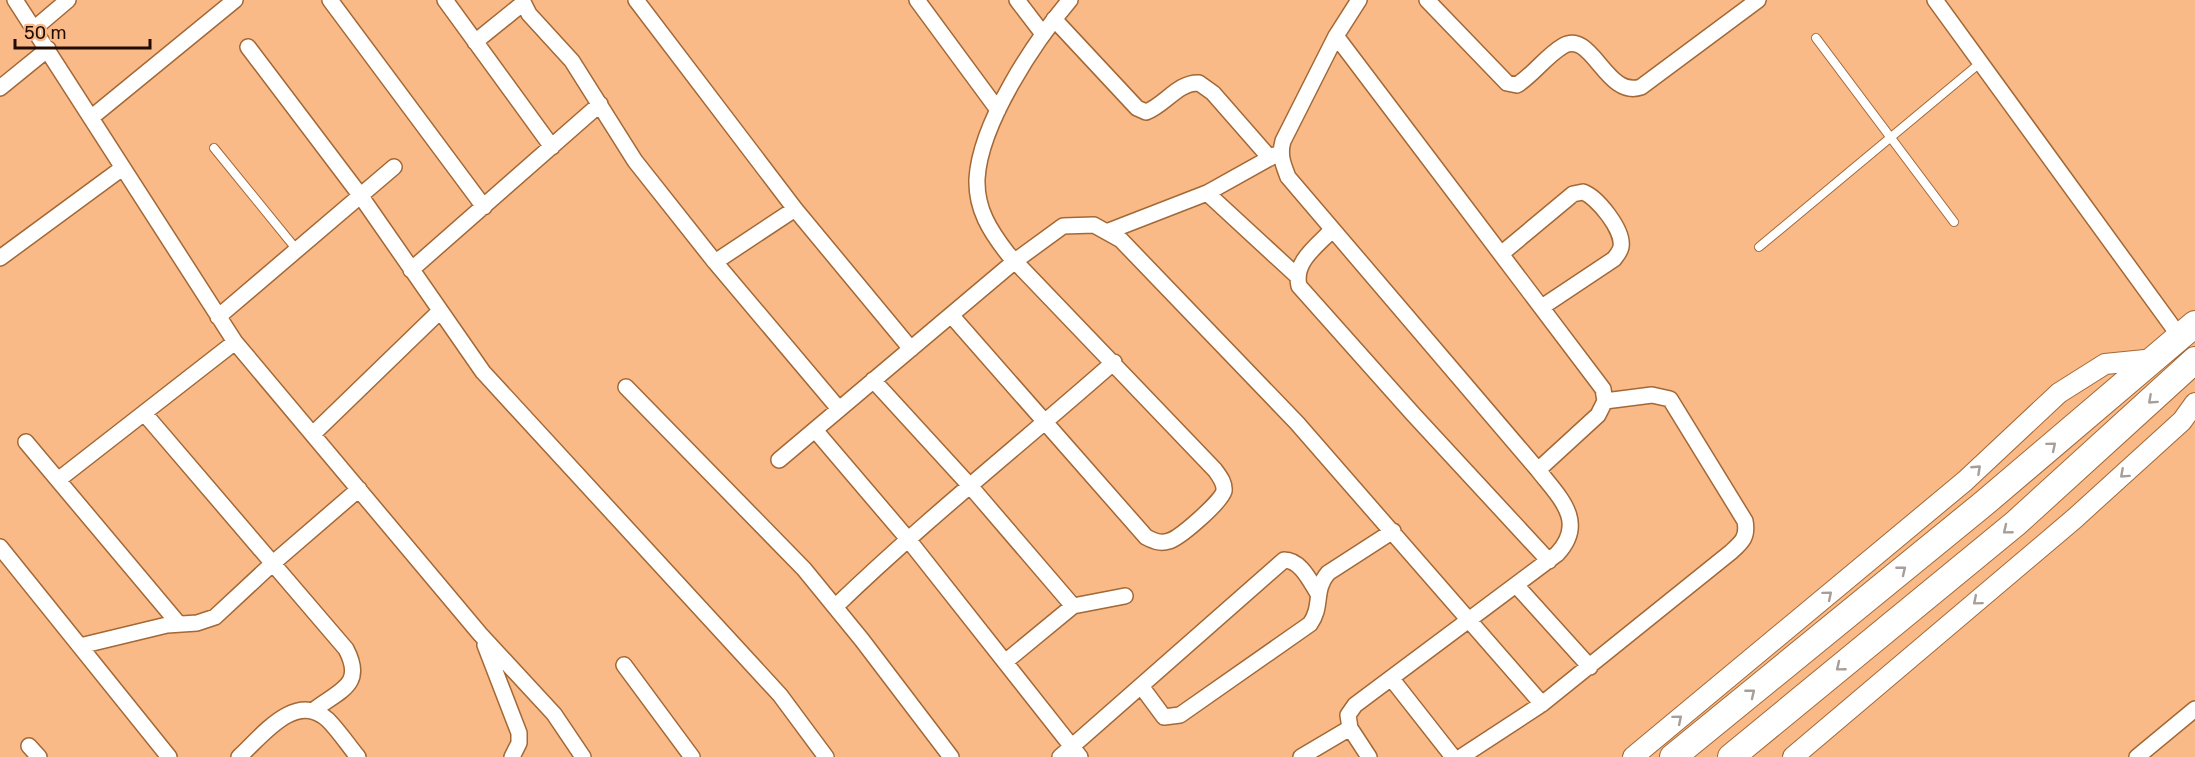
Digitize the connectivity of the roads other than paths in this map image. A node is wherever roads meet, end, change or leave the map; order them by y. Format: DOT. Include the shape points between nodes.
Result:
graph roads {
  1 [pos="15,0"];
  2 [pos="68,0"];
  3 [pos="235,0"];
  4 [pos="330,0"];
  5 [pos="444,0"];
  6 [pos="636,0"];
  7 [pos="917,0"];
  8 [pos="1017,0"];
  9 [pos="1070,0"];
  10 [pos="1359,0"];
  11 [pos="1427,0"];
  12 [pos="1758,0"];
  13 [pos="1935,0"];
  14 [pos="522,2"];
  15 [pos="1054,19"];
  16 [pos="35,28"];
  17 [pos="1043,34"];
  18 [pos="1336,36"];
  19 [pos="1816,38"];
  20 [pos="475,42"];
  21 [pos="248,47"];
  22 [pos="48,49"];
  23 [pos="1980,63"];
  24 [pos="0,88"];
  25 [pos="600,104"];
  26 [pos="998,110"];
  27 [pos="92,117"];
  28 [pos="1892,138"];
  29 [pos="552,147"];
  30 [pos="214,148"];
  31 [pos="1275,155"];
  32 [pos="394,167"];
  33 [pos="122,169"];
  34 [pos="1208,193"];
  35 [pos="360,195"];
  36 [pos="484,207"];
  37 [pos="795,209"];
  38 [pos="1954,222"];
  39 [pos="1332,230"];
  40 [pos="1109,231"];
  41 [pos="1759,247"];
  42 [pos="297,250"];
  43 [pos="1501,254"];
  44 [pos="0,258"];
  45 [pos="1015,261"];
  46 [pos="715,262"];
  47 [pos="411,270"];
  48 [pos="1297,276"];
  49 [pos="1542,308"];
  50 [pos="439,312"];
  51 [pos="951,315"];
  52 [pos="218,317"];
  53 [pos="2188,331"];
  54 [pos="235,342"];
  55 [pos="910,349"];
  56 [pos="2155,359"];
  57 [pos="2195,360"];
  58 [pos="1114,362"];
  59 [pos="873,380"];
  60 [pos="626,387"];
  61 [pos="1605,402"];
  62 [pos="2195,403"];
  63 [pos="839,409"];
  64 [pos="144,413"];
  65 [pos="1044,423"];
  66 [pos="815,430"];
  67 [pos="313,434"];
  68 [pos="26,442"];
  69 [pos="779,460"];
  70 [pos="1538,471"];
  71 [pos="58,480"];
  72 [pos="971,487"];
  73 [pos="359,489"];
  74 [pos="1393,531"];
  75 [pos="907,538"];
  76 [pos="0,547"];
  77 [pos="1549,561"];
  78 [pos="272,564"];
  79 [pos="1515,585"];
  80 [pos="1317,592"];
  81 [pos="1125,596"];
  82 [pos="1073,606"];
  83 [pos="835,607"];
  84 [pos="1469,620"];
  85 [pos="178,623"];
  86 [pos="480,634"];
  87 [pos="80,646"];
  88 [pos="1005,662"];
  89 [pos="624,665"];
  90 [pos="1590,668"];
  91 [pos="1391,678"];
  92 [pos="1141,686"];
  93 [pos="1542,704"];
  94 [pos="2195,709"];
  95 [pos="314,710"];
  96 [pos="1350,728"];
  97 [pos="1071,754"];
  98 [pos="169,757"];
  99 [pos="239,757"];
  100 [pos="358,757"];
  101 [pos="512,757"];
  102 [pos="583,757"];
  103 [pos="692,757"];
  104 [pos="826,757"];
  105 [pos="951,757"];
  106 [pos="1301,757"];
  107 [pos="1369,757"];
  108 [pos="1453,757"];
  109 [pos="1461,757"];
  110 [pos="1633,757"];
  111 [pos="1673,757"];
  112 [pos="1731,757"];
  113 [pos="1794,757"];
  114 [pos="2137,757"];
  1 -- 16 [label="street"];
  2 -- 16 [label="street"];
  3 -- 27 [label="street"];
  4 -- 36 [label="street"];
  5 -- 20 [label="street"];
  6 -- 37 [label="street"];
  7 -- 26 [label="street"];
  8 -- 17 [label="street"];
  9 -- 15 [label="street"];
  10 -- 18 [label="street"];
  11 -- 12 [label="street" via="1507,83 1517,85 1564,45 1575,44 1585,49 1621,87 1631,91"];
  13 -- 23 [label="street"];
  14 -- 20 [label="street"];
  14 -- 25 [label="street" via="572,61"];
  15 -- 17 [label="street"];
  15 -- 31 [label="street" via="1137,108 1146,112 1185,85 1199,83"];
  16 -- 22 [label="street"];
  17 -- 26 [label="street"];
  18 -- 31 [label="street"];
  18 -- 43 [label="street"];
  19 -- 28 [label="lane"];
  20 -- 29 [label="street"];
  21 -- 35 [label="street"];
  22 -- 24 [label="street"];
  22 -- 27 [label="street"];
  23 -- 28 [label="lane"];
  23 -- 53 [label="street"];
  25 -- 29 [label="street"];
  25 -- 46 [label="street" via="635,161"];
  26 -- 45 [label="street" via="977,178 989,231"];
  27 -- 33 [label="street"];
  28 -- 38 [label="lane"];
  28 -- 41 [label="lane"];
  29 -- 36 [label="street"];
  30 -- 42 [label="lane"];
  31 -- 34 [label="street"];
  31 -- 39 [label="street"];
  32 -- 35 [label="street"];
  33 -- 44 [label="street"];
  33 -- 52 [label="street"];
  34 -- 40 [label="street"];
  34 -- 48 [label="street"];
  35 -- 42 [label="street"];
  35 -- 47 [label="street"];
  36 -- 47 [label="street"];
  37 -- 46 [label="street"];
  37 -- 55 [label="street"];
  39 -- 48 [label="street" via="1301,263"];
  39 -- 70 [label="street"];
  40 -- 45 [label="street" via="1094,225 1063,226"];
  40 -- 74 [label="street" via="1297,423"];
  42 -- 52 [label="street"];
  43 -- 49 [label="street"];
  43 -- 49 [label="street" via="1573,194 1583,192 1598,200 1620,235 1619,252"];
  45 -- 51 [label="street"];
  45 -- 58 [label="street"];
  46 -- 63 [label="street"];
  47 -- 50 [label="street"];
  48 -- 77 [label="street" via="1307,296"];
  49 -- 61 [label="street" via="1595,376"];
  50 -- 67 [label="street"];
  50 -- 104 [label="street" via="483,372 780,695"];
  51 -- 55 [label="street"];
  51 -- 65 [label="street"];
  52 -- 54 [label="street"];
  53 -- 56 [label="highway"];
  54 -- 64 [label="street"];
  54 -- 67 [label="street"];
  55 -- 59 [label="street"];
  110 -- 56 [label="street, one-way" via="1965,481 2059,393 2104,364"];
  111 -- 56 [label="highway, one-way"];
  57 -- 112 [label="highway, one-way" via="2016,523"];
  58 -- 65 [label="street"];
  58 -- 65 [label="street" via="1222,479 1221,498 1179,536 1157,542 1146,537"];
  59 -- 63 [label="street"];
  59 -- 72 [label="street"];
  60 -- 83 [label="street" via="742,503"];
  61 -- 70 [label="street" via="1598,415"];
  61 -- 90 [label="street" via="1652,395 1670,399 1747,532 1731,552"];
  62 -- 113 [label="street, one-way" via="2182,421 2074,519"];
  63 -- 66 [label="street"];
  64 -- 71 [label="street"];
  64 -- 78 [label="street"];
  65 -- 72 [label="street"];
  66 -- 69 [label="street"];
  66 -- 75 [label="street"];
  67 -- 73 [label="street"];
  68 -- 71 [label="street"];
  70 -- 77 [label="street" via="1565,504 1570,517 1567,543"];
  71 -- 85 [label="street"];
  72 -- 75 [label="street"];
  72 -- 82 [label="street"];
  73 -- 78 [label="street"];
  73 -- 86 [label="street"];
  74 -- 80 [label="street" via="1328,573"];
  74 -- 84 [label="street"];
  75 -- 83 [label="street"];
  75 -- 88 [label="street"];
  76 -- 87 [label="street"];
  77 -- 79 [label="street"];
  78 -- 85 [label="street" via="215,617 197,623"];
  78 -- 95 [label="street" via="346,649 354,664 355,675 349,684"];
  79 -- 84 [label="street"];
  79 -- 90 [label="street"];
  80 -- 92 [label="street" via="1298,564 1284,560"];
  80 -- 92 [label="street" via="1316,615 1310,624 1180,715 1164,717"];
  81 -- 82 [label="street"];
  82 -- 88 [label="street"];
  83 -- 105 [label="street"];
  84 -- 91 [label="street"];
  84 -- 93 [label="street"];
  85 -- 87 [label="street"];
  86 -- 101 [label="street" via="519,733"];
  86 -- 102 [label="street" via="554,714"];
  87 -- 98 [label="street"];
  88 -- 97 [label="street"];
  89 -- 103 [label="street"];
  90 -- 93 [label="street"];
  91 -- 96 [label="street" via="1355,705 1348,715"];
  91 -- 108 [label="street"];
  92 -- 97 [label="street"];
  93 -- 109 [label="street"];
  94 -- 114 [label="street"];
  95 -- 99 [label="street" via="297,709 285,716"];
  95 -- 100 [label="street"];
  96 -- 106 [label="street"];
  96 -- 107 [label="street"];
}
